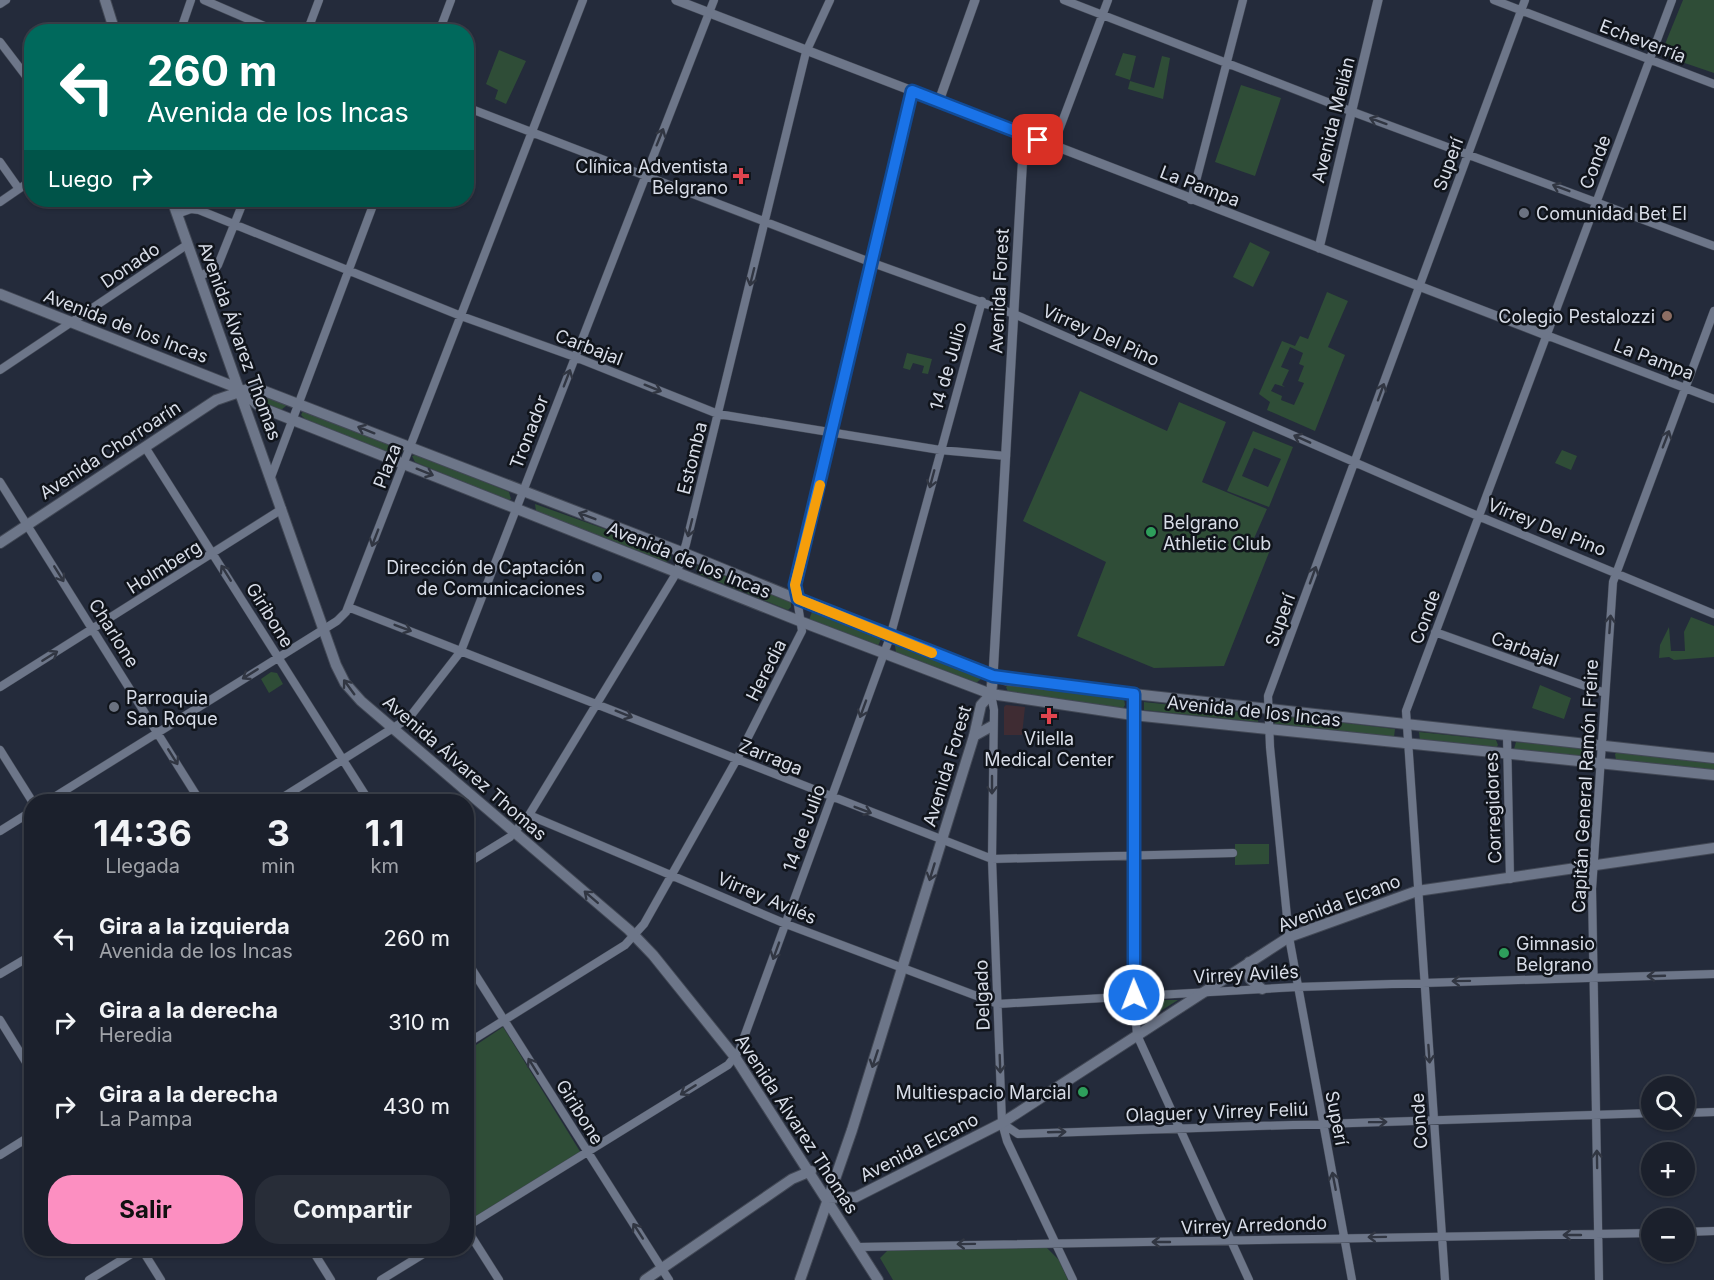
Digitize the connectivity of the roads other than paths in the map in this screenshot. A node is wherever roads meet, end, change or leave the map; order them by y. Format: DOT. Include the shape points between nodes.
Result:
graph roads {
  1 [pos="6,0"];
  2 [pos="105,0"];
  3 [pos="191,0"];
  4 [pos="204,0"];
  5 [pos="319,0"];
  6 [pos="451,0"];
  7 [pos="583,0"];
  8 [pos="676,0"];
  9 [pos="714,0"];
  10 [pos="830,0"];
  11 [pos="975,0"];
  12 [pos="1064,0"];
  13 [pos="1108,0"];
  14 [pos="1243,0"];
  15 [pos="1378,0"];
  16 [pos="1494,0"];
  17 [pos="1525,0"];
  18 [pos="1672,0"];
  19 [pos="0,4"];
  20 [pos="1521,10"];
  21 [pos="709,14"];
  22 [pos="1102,15"];
  23 [pos="112,24"];
  24 [pos="183,24"];
  25 [pos="260,24"];
  26 [pos="310,24"];
  27 [pos="442,24"];
  28 [pos="0,42"];
  29 [pos="807,52"];
  30 [pos="1650,60"];
  31 [pos="1227,62"];
  32 [pos="24,74"];
  33 [pos="1714,84"];
  34 [pos="912,91"];
  35 [pos="939,101"];
  36 [pos="474,110"];
  37 [pos="1353,112"];
  38 [pos="533,133"];
  39 [pos="1024,135"];
  40 [pos="1053,146"];
  41 [pos="1468,153"];
  42 [pos="0,162"];
  43 [pos="645,176"];
  44 [pos="24,186"];
  45 [pos="19,189"];
  46 [pos="1191,200"];
  47 [pos="0,202"];
  48 [pos="1596,202"];
  49 [pos="174,207"];
  50 [pos="241,207"];
  51 [pos="372,207"];
  52 [pos="177,214"];
  53 [pos="765,220"];
  54 [pos="235,225"];
  55 [pos="188,244"];
  56 [pos="1714,246"];
  57 [pos="1319,248"];
  58 [pos="870,262"];
  59 [pos="349,269"];
  60 [pos="200,276"];
  61 [pos="1419,286"];
  62 [pos="0,294"];
  63 [pos="982,302"];
  64 [pos="1714,311"];
  65 [pos="1014,314"];
  66 [pos="461,316"];
  67 [pos="71,323"];
  68 [pos="1546,335"];
  69 [pos="575,357"];
  70 [pos="0,370"];
  71 [pos="1686,388"];
  72 [pos="240,389"];
  73 [pos="1714,399"];
  74 [pos="298,403"];
  75 [pos="718,414"];
  76 [pos="292,419"];
  77 [pos="833,433"];
  78 [pos="144,447"];
  79 [pos="410,447"];
  80 [pos="940,450"];
  81 [pos="1006,456"];
  82 [pos="1355,462"];
  83 [pos="404,463"];
  84 [pos="271,477"];
  85 [pos="0,482"];
  86 [pos="522,491"];
  87 [pos="282,509"];
  88 [pos="515,509"];
  89 [pos="1478,516"];
  90 [pos="28,524"];
  91 [pos="0,543"];
  92 [pos="684,553"];
  93 [pos="214,554"];
  94 [pos="677,572"];
  95 [pos="1616,572"];
  96 [pos="798,599"];
  97 [pos="348,607"];
  98 [pos="1714,614"];
  99 [pos="802,622"];
  100 [pos="93,628"];
  101 [pos="324,629"];
  102 [pos="1435,632"];
  103 [pos="890,636"];
  104 [pos="461,651"];
  105 [pos="883,654"];
  106 [pos="278,656"];
  107 [pos="993,676"];
  108 [pos="0,687"];
  109 [pos="1605,693"];
  110 [pos="991,694"];
  111 [pos="1134,694"];
  112 [pos="598,704"];
  113 [pos="1267,709"];
  114 [pos="1133,715"];
  115 [pos="1405,724"];
  116 [pos="992,726"];
  117 [pos="394,728"];
  118 [pos="1268,728"];
  119 [pos="157,732"];
  120 [pos="974,736"];
  121 [pos="1507,736"];
  122 [pos="1408,744"];
  123 [pos="1602,745"];
  124 [pos="0,750"];
  125 [pos="1506,754"];
  126 [pos="1714,758"];
  127 [pos="344,759"];
  128 [pos="737,759"];
  129 [pos="1600,764"];
  130 [pos="1714,775"];
  131 [pos="28,794"];
  132 [pos="59,794"];
  133 [pos="196,794"];
  134 [pos="288,794"];
  135 [pos="365,794"];
  136 [pos="471,794"];
  137 [pos="474,797"];
  138 [pos="831,797"];
  139 [pos="529,815"];
  140 [pos="24,816"];
  141 [pos="0,831"];
  142 [pos="515,832"];
  143 [pos="942,840"];
  144 [pos="1714,848"];
  145 [pos="1233,853"];
  146 [pos="1133,854"];
  147 [pos="474,859"];
  148 [pos="992,859"];
  149 [pos="1593,866"];
  150 [pos="672,874"];
  151 [pos="1510,879"];
  152 [pos="1417,891"];
  153 [pos="786,924"];
  154 [pos="635,936"];
  155 [pos="1289,938"];
  156 [pos="24,960"];
  157 [pos="1249,962"];
  158 [pos="904,968"];
  159 [pos="474,972"];
  160 [pos="0,974"];
  161 [pos="1714,974"];
  162 [pos="1594,979"];
  163 [pos="1424,982"];
  164 [pos="1297,987"];
  165 [pos="1262,988"];
  166 [pos="1205,991"];
  167 [pos="1134,995"];
  168 [pos="998,1004"];
  169 [pos="0,1020"];
  170 [pos="505,1020"];
  171 [pos="1137,1035"];
  172 [pos="474,1039"];
  173 [pos="735,1057"];
  174 [pos="24,1058"];
  175 [pos="1714,1112"];
  176 [pos="1641,1113"];
  177 [pos="1695,1113"];
  178 [pos="1597,1114"];
  179 [pos="1434,1121"];
  180 [pos="1002,1123"];
  181 [pos="1323,1124"];
  182 [pos="1180,1127"];
  183 [pos="24,1140"];
  184 [pos="587,1153"];
  185 [pos="0,1155"];
  186 [pos="811,1172"];
  187 [pos="828,1198"];
  188 [pos="474,1223"];
  189 [pos="1714,1231"];
  190 [pos="1695,1232"];
  191 [pos="1641,1233"];
  192 [pos="1441,1235"];
  193 [pos="1598,1235"];
  194 [pos="1345,1237"];
  195 [pos="474,1241"];
  196 [pos="1055,1242"];
  197 [pos="1232,1242"];
  198 [pos="858,1247"];
  199 [pos="128,1256"];
  200 [pos="146,1256"];
  201 [pos="316,1256"];
  202 [pos="420,1256"];
  203 [pos="662,1268"];
  204 [pos="89,1280"];
  205 [pos="161,1280"];
  206 [pos="331,1280"];
  207 [pos="381,1280"];
  208 [pos="499,1280"];
  209 [pos="645,1280"];
  210 [pos="669,1280"];
  211 [pos="800,1280"];
  212 [pos="878,1280"];
  213 [pos="1073,1280"];
  214 [pos="1249,1280"];
  215 [pos="1352,1280"];
  216 [pos="1445,1280"];
  217 [pos="1599,1280"];
  1 -- 19 [label="street"];
  2 -- 23 [label="main road"];
  3 -- 24 [label="street"];
  4 -- 25 [label="street"];
  5 -- 26 [label="street"];
  6 -- 27 [label="street"];
  7 -- 38 [label="street, Plaza"];
  8 -- 21 [label="street, La Pampa"];
  9 -- 21 [label="street, Tronador"];
  10 -- 29 [label="street, Estomba"];
  11 -- 35 [label="street"];
  12 -- 22 [label="street"];
  13 -- 22 [label="street"];
  14 -- 31 [label="street"];
  15 -- 37 [label="street, Avenida Melián"];
  16 -- 20 [label="street, Echeverría"];
  17 -- 20 [label="street, Superí"];
  18 -- 30 [label="street, Conde"];
  20 -- 30 [label="street, Echeverría"];
  20 -- 41 [label="street, Superí"];
  21 -- 29 [label="street, La Pampa"];
  43 -- 21 [label="street, Tronador, one-way"];
  22 -- 31 [label="street"];
  22 -- 40 [label="street"];
  28 -- 32 [label="street"];
  29 -- 34 [label="street, La Pampa"];
  29 -- 53 [label="street, Estomba"];
  30 -- 33 [label="street, Echeverría"];
  30 -- 48 [label="street, Conde"];
  31 -- 37 [label="street"];
  31 -- 46 [label="street"];
  34 -- 35 [label="street, La Pampa"];
  34 -- 58 [label="street, Heredia"];
  35 -- 39 [label="street, La Pampa"];
  36 -- 38 [label="street, Virrey Del Pino"];
  41 -- 37 [label="street, one-way"];
  37 -- 57 [label="street, Avenida Melián"];
  38 -- 43 [label="street, Virrey Del Pino"];
  38 -- 66 [label="street, Plaza"];
  39 -- 40 [label="street, La Pampa"];
  39 -- 65 [label="street, Avenida Forest"];
  40 -- 46 [label="street, La Pampa"];
  48 -- 41 [label="street, one-way"];
  41 -- 61 [label="street, Superí"];
  42 -- 45 [label="street"];
  43 -- 53 [label="street, Virrey Del Pino"];
  43 -- 69 [label="street, Tronador"];
  44 -- 45 [label="street"];
  45 -- 47 [label="street"];
  46 -- 57 [label="street, La Pampa"];
  48 -- 56 [label="street"];
  48 -- 68 [label="street, Conde"];
  49 -- 52 [label="main road, Avenida Álvarez Thomas"];
  50 -- 54 [label="street"];
  51 -- 59 [label="street"];
  52 -- 54 [label="street, Carbajal" via="199,210"];
  52 -- 55 [label="main road, Avenida Álvarez Thomas"];
  53 -- 58 [label="street, Virrey Del Pino"];
  53 -- 75 [label="street, Estomba, one-way"];
  54 -- 59 [label="street, Carbajal"];
  54 -- 60 [label="street" via="218,265"];
  55 -- 60 [label="main road, Avenida Álvarez Thomas"];
  55 -- 67 [label="street, Donado"];
  57 -- 61 [label="street, La Pampa"];
  58 -- 63 [label="street, Virrey Del Pino"];
  58 -- 77 [label="street, Heredia"];
  59 -- 66 [label="street, Carbajal"];
  59 -- 74 [label="street"];
  60 -- 72 [label="main road, Avenida Álvarez Thomas"];
  61 -- 68 [label="street, La Pampa"];
  82 -- 61 [label="street, Superí, one-way"];
  62 -- 67 [label="main road, Avenida de los Incas"];
  63 -- 65 [label="street, Virrey Del Pino"];
  63 -- 80 [label="street, 14 de Julio"];
  64 -- 71 [label="street, Capitán General Ramón Freire"];
  65 -- 81 [label="street, Avenida Forest"];
  82 -- 65 [label="street, Virrey Del Pino, one-way"];
  66 -- 69 [label="street, Carbajal"];
  66 -- 79 [label="street, Plaza"];
  67 -- 70 [label="street, Donado"];
  67 -- 72 [label="main road, Avenida de los Incas"];
  68 -- 71 [label="street, La Pampa"];
  68 -- 89 [label="street, Conde"];
  69 -- 75 [label="street, Carbajal, one-way"];
  86 -- 69 [label="street, Tronador, one-way"];
  71 -- 73 [label="street, La Pampa"];
  95 -- 71 [label="street, Capitán General Ramón Freire, one-way"];
  72 -- 74 [label="main road, Avenida de los Incas" via="254,387"];
  72 -- 76 [label="main road, Avenida de los Incas" via="260,407"];
  72 -- 78 [label="main road, Avenida Chorroarín"];
  72 -- 84 [label="main road, Avenida Álvarez Thomas"];
  74 -- 76 [label="street"];
  79 -- 74 [label="main road, Avenida de los Incas, one-way"];
  75 -- 77 [label="street, Carbajal"];
  75 -- 92 [label="street, Estomba, one-way"];
  76 -- 83 [label="main road, Avenida de los Incas"];
  76 -- 84 [label="street"];
  77 -- 80 [label="street, Carbajal"];
  77 -- 96 [label="street, Heredia" via="795,585"];
  78 -- 90 [label="main road, Avenida Chorroarín"];
  78 -- 93 [label="street, Giribone"];
  79 -- 83 [label="street, Plaza"];
  79 -- 86 [label="main road, Avenida de los Incas"];
  80 -- 81 [label="street, Carbajal"];
  80 -- 103 [label="street, 14 de Julio, one-way"];
  81 -- 107 [label="street, Avenida Forest"];
  82 -- 89 [label="street, Virrey Del Pino"];
  113 -- 82 [label="street, Superí, one-way" via="1268,696"];
  83 -- 88 [label="main road, Avenida de los Incas, one-way"];
  83 -- 97 [label="street, Plaza, one-way"];
  84 -- 87 [label="main road, Avenida Álvarez Thomas"];
  85 -- 90 [label="street, Charlone"];
  86 -- 88 [label="street, Tronador"];
  92 -- 86 [label="main road, Avenida de los Incas, one-way"];
  87 -- 93 [label="street, Holmberg"];
  87 -- 101 [label="main road, Avenida Álvarez Thomas"];
  88 -- 94 [label="main road, Avenida de los Incas"];
  88 -- 104 [label="street, Tronador"];
  89 -- 95 [label="street, Virrey Del Pino"];
  89 -- 102 [label="street, Conde"];
  90 -- 91 [label="main road, Avenida Chorroarín"];
  90 -- 100 [label="street, Charlone, one-way"];
  92 -- 94 [label="street, Estomba"];
  92 -- 96 [label="main road, Avenida de los Incas"];
  93 -- 100 [label="street, Holmberg"];
  106 -- 93 [label="street, Giribone, one-way"];
  94 -- 99 [label="main road, Avenida de los Incas"];
  94 -- 112 [label="street, Estomba"];
  95 -- 98 [label="street, Virrey Del Pino"];
  109 -- 95 [label="street, Capitán General Ramón Freire, one-way"];
  96 -- 99 [label="street, Heredia"];
  96 -- 103 [label="main road, Avenida de los Incas"];
  97 -- 101 [label="street, Plaza" via="342,617"];
  97 -- 104 [label="street, Zarraga, one-way"];
  99 -- 105 [label="main road, Avenida de los Incas"];
  99 -- 128 [label="street, Heredia" via="802,631"];
  108 -- 100 [label="street, Holmberg, one-way"];
  100 -- 119 [label="street, Charlone"];
  101 -- 106 [label="street, Plaza"];
  117 -- 101 [label="main road, Avenida Álvarez Thomas, one-way" via="345,683"];
  102 -- 109 [label="street, Carbajal"];
  102 -- 115 [label="street, Conde" via="1406,711"];
  103 -- 105 [label="street, 14 de Julio"];
  103 -- 107 [label="main road, Avenida de los Incas"];
  104 -- 112 [label="street, Zarraga"];
  104 -- 117 [label="street, Tronador" via="414,714"];
  105 -- 110 [label="main road, Avenida de los Incas"];
  105 -- 138 [label="street, 14 de Julio, one-way"];
  106 -- 119 [label="street, Plaza, one-way"];
  106 -- 127 [label="street, Giribone"];
  107 -- 110 [label="main road, Avenida Forest"];
  107 -- 111 [label="main road, Avenida de los Incas"];
  109 -- 123 [label="street, Capitán General Ramón Freire"];
  110 -- 114 [label="main road, Avenida de los Incas"];
  110 -- 116 [label="street, Delgado"];
  110 -- 120 [label="main road, Avenida Forest" via="981,705"];
  111 -- 113 [label="main road, Avenida de los Incas"];
  111 -- 114 [label="street"];
  112 -- 128 [label="street, Zarraga, one-way"];
  112 -- 139 [label="street, Estomba"];
  113 -- 115 [label="main road, Avenida de los Incas"];
  113 -- 118 [label="street, Superí"];
  114 -- 118 [label="main road, Avenida de los Incas"];
  114 -- 146 [label="street"];
  115 -- 121 [label="main road, Avenida de los Incas"];
  115 -- 122 [label="street, Conde"];
  116 -- 120 [label="main road"];
  116 -- 148 [label="street, Delgado, one-way"];
  117 -- 127 [label="street, Tronador"];
  117 -- 136 [label="main road, Avenida Álvarez Thomas"];
  118 -- 122 [label="main road, Avenida de los Incas"];
  118 -- 155 [label="street, Superí"];
  119 -- 132 [label="street, Plaza"];
  119 -- 133 [label="street, Charlone, one-way"];
  120 -- 143 [label="main road, Avenida Forest"];
  121 -- 123 [label="main road, Avenida de los Incas"];
  121 -- 125 [label="street, Corregidores"];
  122 -- 125 [label="main road, Avenida de los Incas"];
  122 -- 152 [label="street, Conde"];
  123 -- 126 [label="main road, Avenida de los Incas"];
  123 -- 129 [label="street, Capitán General Ramón Freire"];
  124 -- 131 [label="street"];
  125 -- 129 [label="main road, Avenida de los Incas"];
  125 -- 151 [label="street, Corregidores"];
  127 -- 134 [label="street, Tronador"];
  127 -- 135 [label="street, Giribone"];
  128 -- 138 [label="street, Zarraga"];
  128 -- 150 [label="street, Heredia"];
  129 -- 130 [label="main road, Avenida de los Incas"];
  129 -- 149 [label="street, Capitán General Ramón Freire"];
  137 -- 142 [label="main road, Avenida Álvarez Thomas"];
  138 -- 143 [label="street, Zarraga, one-way"];
  138 -- 153 [label="street, 14 de Julio"];
  139 -- 142 [label="street, Estomba"];
  139 -- 150 [label="street, Virrey Avilés"];
  140 -- 141 [label="street"];
  142 -- 147 [label="street, Estomba"];
  154 -- 142 [label="main road, Avenida Álvarez Thomas, one-way"];
  143 -- 148 [label="street, Zarraga"];
  143 -- 158 [label="main road, Avenida Forest, one-way"];
  144 -- 149 [label="main road, Avenida Elcano"];
  145 -- 146 [label="street, Zarraga"];
  146 -- 148 [label="street, Zarraga"];
  146 -- 167 [label="street"];
  148 -- 168 [label="street, Delgado"];
  149 -- 151 [label="main road, Avenida Elcano"];
  149 -- 162 [label="street, Capitán General Ramón Freire"];
  150 -- 153 [label="street, Virrey Avilés"];
  150 -- 154 [label="street, Heredia"];
  151 -- 152 [label="main road, Avenida Elcano"];
  152 -- 155 [label="main road, Avenida Elcano"];
  152 -- 163 [label="street, Conde"];
  153 -- 158 [label="street, Virrey Avilés"];
  153 -- 173 [label="street, 14 de Julio, one-way"];
  154 -- 170 [label="street, Heredia"];
  154 -- 173 [label="main road, Avenida Álvarez Thomas"];
  155 -- 157 [label="main road, Avenida Elcano"];
  155 -- 164 [label="street, Superí"];
  156 -- 160 [label="street"];
  157 -- 165 [label="main road" via="1250,979"];
  157 -- 166 [label="main road, Avenida Elcano"];
  158 -- 168 [label="street, Virrey Avilés"];
  158 -- 187 [label="main road, Avenida Forest, one-way"];
  159 -- 170 [label="street, Giribone"];
  161 -- 162 [label="street, Virrey Avilés, one-way"];
  162 -- 163 [label="street, Virrey Avilés, one-way"];
  162 -- 178 [label="street, Capitán General Ramón Freire"];
  163 -- 164 [label="street, Virrey Avilés"];
  163 -- 179 [label="street, Conde, one-way"];
  164 -- 165 [label="street, Virrey Avilés"];
  164 -- 181 [label="street, Superí"];
  165 -- 166 [label="street, Virrey Avilés"];
  166 -- 167 [label="street, Virrey Avilés"];
  166 -- 171 [label="main road, Avenida Elcano"];
  167 -- 168 [label="street, Virrey Avilés"];
  167 -- 171 [label="street"];
  168 -- 180 [label="street, Delgado, one-way"];
  169 -- 174 [label="street"];
  170 -- 172 [label="street, Heredia"];
  184 -- 170 [label="street, Giribone, one-way"];
  171 -- 180 [label="main road, Avenida Elcano"];
  171 -- 182 [label="street"];
  173 -- 184 [label="street, one-way"];
  173 -- 186 [label="main road, Avenida Álvarez Thomas"];
  175 -- 177 [label="street"];
  176 -- 178 [label="street, Olaguer y Virrey Feliú"];
  178 -- 179 [label="street, Olaguer y Virrey Feliú"];
  193 -- 178 [label="street, Capitán General Ramón Freire, one-way"];
  181 -- 179 [label="street, Olaguer y Virrey Feliú, one-way"];
  179 -- 192 [label="street, Conde"];
  180 -- 182 [label="street, Olaguer y Virrey Feliú, one-way" via="1018,1134"];
  180 -- 187 [label="main road, Avenida Elcano" via="856,1197"];
  180 -- 196 [label="street, Delgado"];
  181 -- 182 [label="street, Olaguer y Virrey Feliú"];
  194 -- 181 [label="street, Superí, one-way"];
  182 -- 197 [label="street"];
  183 -- 185 [label="street"];
  184 -- 188 [label="street"];
  203 -- 184 [label="street, Giribone, one-way"];
  186 -- 187 [label="main road, Avenida Álvarez Thomas"];
  186 -- 203 [label="main road" via="792,1179"];
  187 -- 198 [label="main road, Avenida Álvarez Thomas"];
  187 -- 211 [label="main road, Avenida Forest"];
  189 -- 190 [label="street"];
  191 -- 193 [label="street, Virrey Arredondo"];
  193 -- 192 [label="street, Virrey Arredondo, one-way"];
  192 -- 194 [label="street, Virrey Arredondo, one-way"];
  192 -- 216 [label="street, Conde"];
  193 -- 217 [label="street, Capitán General Ramón Freire"];
  194 -- 197 [label="street, Virrey Arredondo"];
  194 -- 215 [label="street, Superí"];
  195 -- 208 [label="street"];
  197 -- 196 [label="street, Virrey Arredondo, one-way"];
  196 -- 198 [label="street, Virrey Arredondo, one-way"];
  196 -- 213 [label="street, Delgado"];
  197 -- 214 [label="street"];
  198 -- 212 [label="main road, Avenida Álvarez Thomas"];
  199 -- 204 [label="street"];
  200 -- 205 [label="street"];
  201 -- 206 [label="street"];
  202 -- 207 [label="street"];
  203 -- 209 [label="main road"];
  203 -- 210 [label="street, Giribone"];
}
